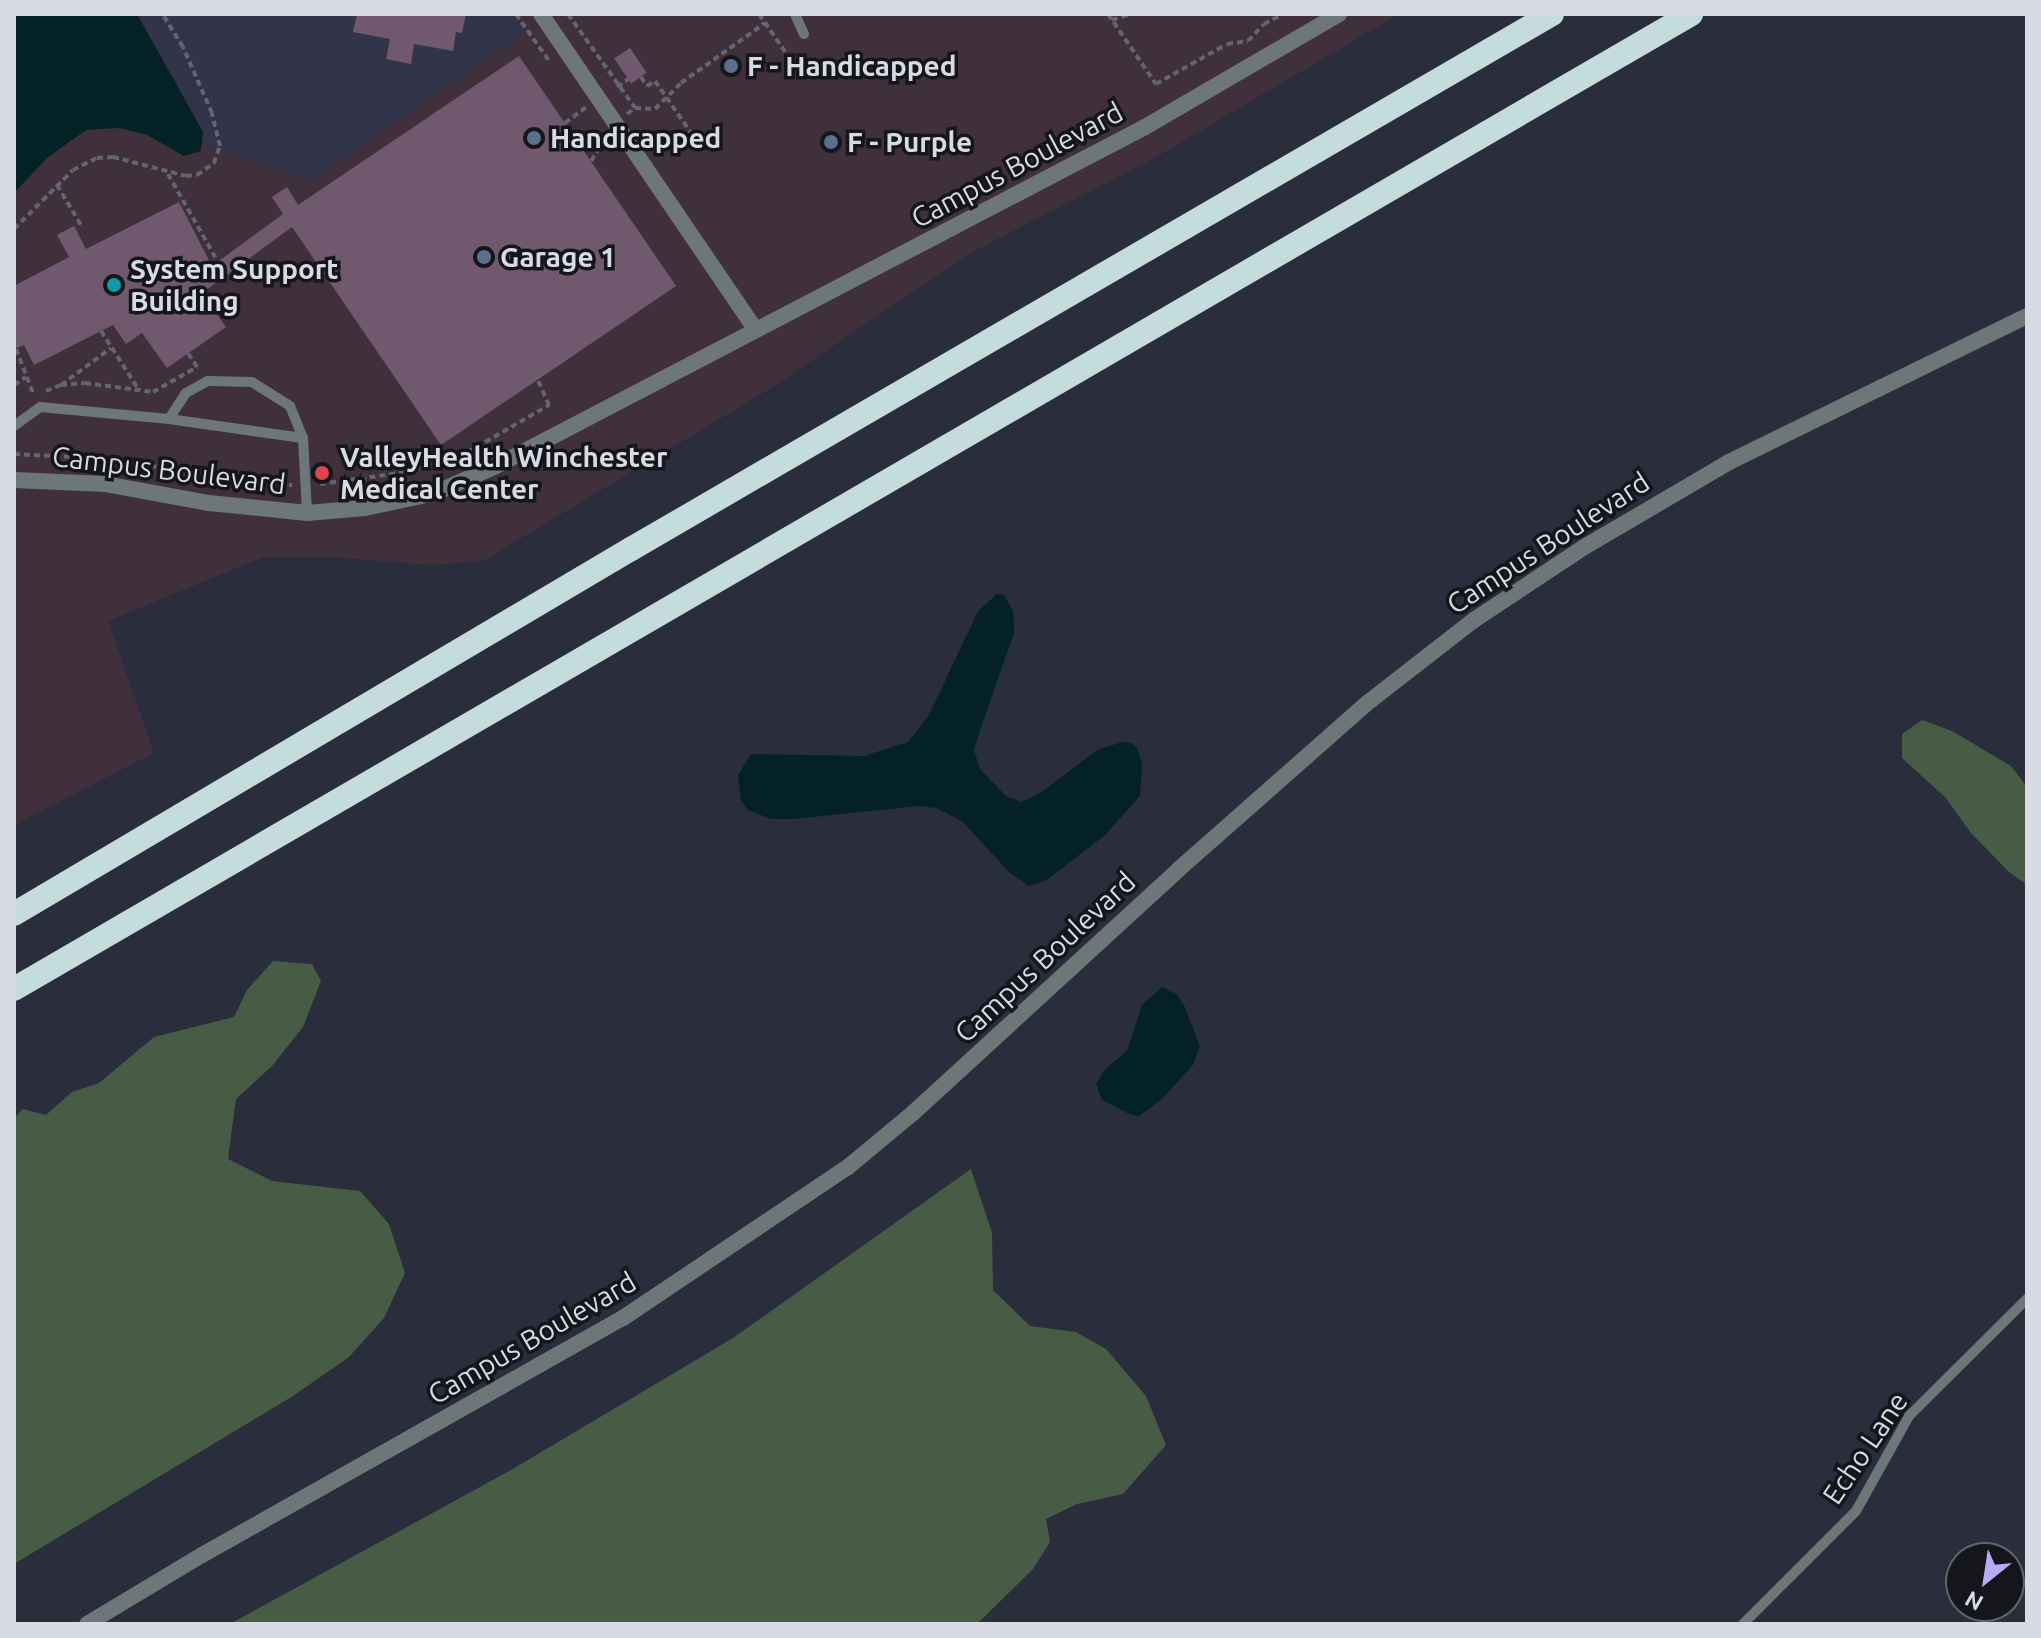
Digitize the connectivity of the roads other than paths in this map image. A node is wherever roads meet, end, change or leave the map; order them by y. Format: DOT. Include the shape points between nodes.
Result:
graph roads {
  1 [pos="541,14"];
  2 [pos="795,14"];
  3 [pos="1339,14"];
  4 [pos="1552,14"];
  5 [pos="1691,14"];
  6 [pos="804,34"];
  7 [pos="2027,316"];
  8 [pos="755,329"];
  9 [pos="169,419"];
  10 [pos="14,426"];
  11 [pos="303,438"];
  12 [pos="14,480"];
  13 [pos="307,513"];
  14 [pos="75,877"];
  15 [pos="14,907"];
  16 [pos="14,914"];
  17 [pos="14,989"];
  18 [pos="2027,1299"];
  19 [pos="87,1624"];
  20 [pos="1743,1624"];
  1 -- 8 [label="street"];
  2 -- 6 [label="lane"];
  3 -- 8 [label="street, Campus Boulevard" via="1145,127"];
  4 -- 14 [label="highway"];
  5 -- 17 [label="highway"];
  7 -- 19 [label="street, Campus Boulevard" via="1729,462 1474,620 1366,704 907,1119 830,1179 623,1318"];
  8 -- 13 [label="street, Campus Boulevard" via="467,481 402,502"];
  9 -- 10 [label="lane" via="40,407"];
  9 -- 11 [label="lane"];
  9 -- 11 [label="lane" via="186,393 208,381 252,382 290,406"];
  11 -- 13 [label="lane"];
  12 -- 13 [label="street, Campus Boulevard" via="105,484 248,509"];
  14 -- 15 [label="highway"];
  14 -- 16 [label="highway"];
  18 -- 20 [label="lane, Echo Lane" via="1909,1416 1856,1511"];
}
